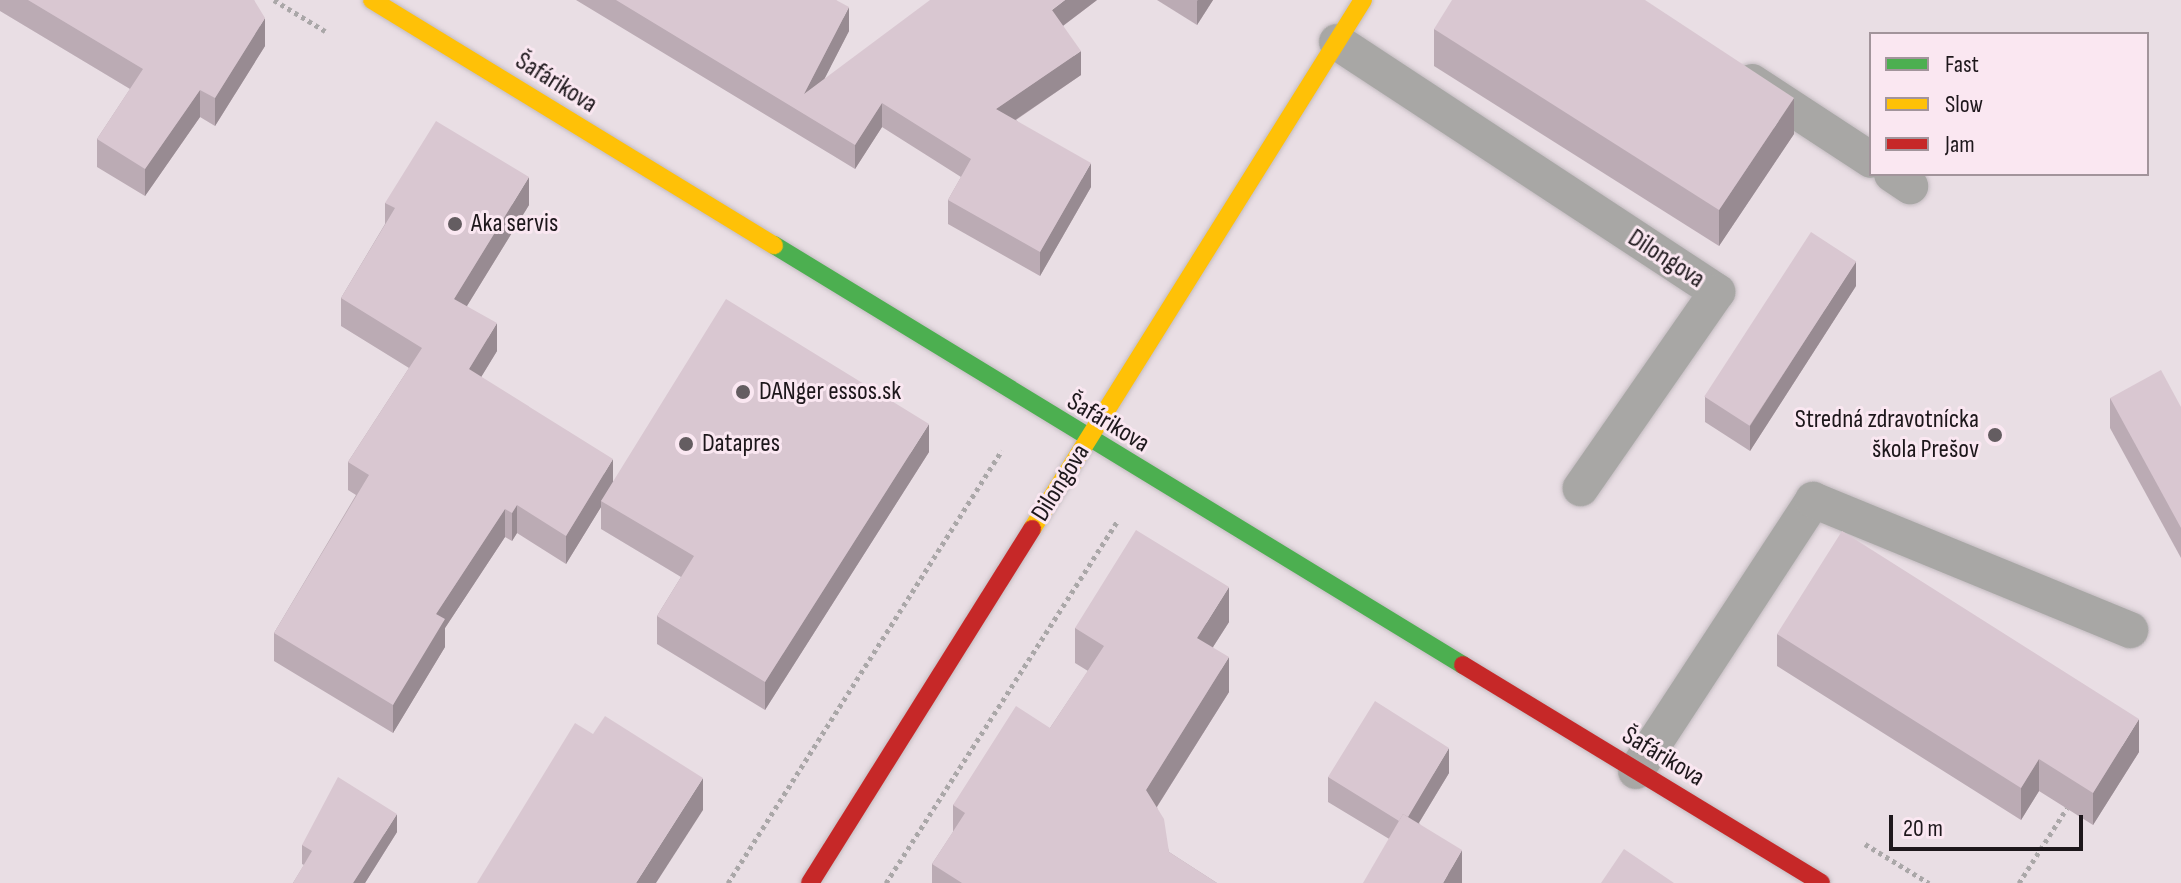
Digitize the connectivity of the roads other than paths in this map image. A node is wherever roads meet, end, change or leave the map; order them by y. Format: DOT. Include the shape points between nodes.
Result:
graph roads {
  1 [pos="372,0"];
  2 [pos="1363,0"];
  3 [pos="1337,42"];
  4 [pos="1717,59"];
  5 [pos="1869,159"];
  6 [pos="1088,441"];
  7 [pos="1581,488"];
  8 [pos="2130,630"];
  9 [pos="1636,771"];
  10 [pos="810,883"];
  11 [pos="1821,883"];
  1 -- 6 [label="street, Šafárikova"];
  2 -- 3 [label="street, Dilongova"];
  3 -- 6 [label="street, Dilongova"];
  3 -- 7 [label="lane, Dilongova" via="1717,292"];
  4 -- 5 [label="lane"];
  6 -- 9 [label="street, Šafárikova"];
  6 -- 10 [label="street, Dilongova"];
  8 -- 9 [label="lane" via="1813,500"];
  9 -- 11 [label="street, Šafárikova"];
}
